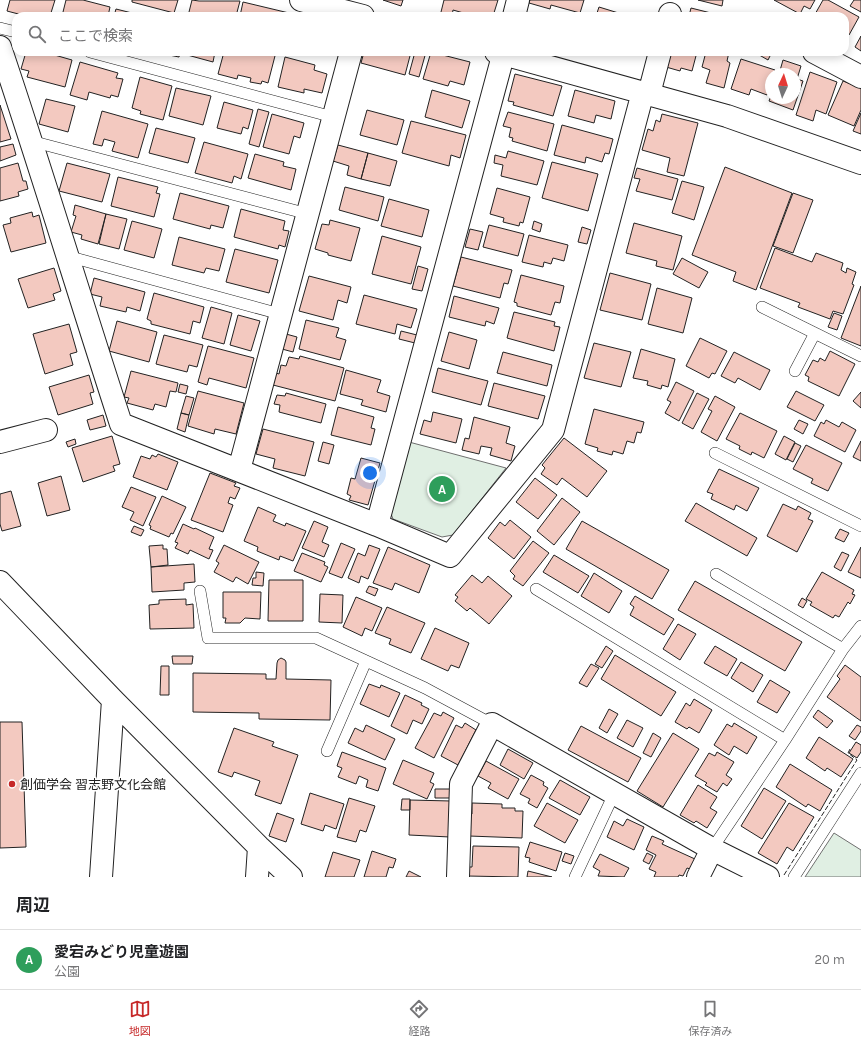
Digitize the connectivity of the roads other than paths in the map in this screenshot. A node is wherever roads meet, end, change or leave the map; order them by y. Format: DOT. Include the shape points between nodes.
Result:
graph roads {
  1 [pos="301,0"];
  2 [pos="518,0"];
  3 [pos="362,12"];
  4 [pos="515,12"];
  5 [pos="0,28"];
  6 [pos="12,31"];
  7 [pos="0,47"];
  8 [pos="105,56"];
  9 [pos="350,56"];
  10 [pos="500,56"];
  11 [pos="512,56"];
  12 [pos="659,56"];
  13 [pos="822,56"];
  14 [pos="861,77"];
  15 [pos="646,93"];
  16 [pos="333,117"];
  17 [pos="31,141"];
  18 [pos="861,163"];
  19 [pos="308,214"];
  20 [pos="66,256"];
  21 [pos="762,307"];
  22 [pos="280,314"];
  23 [pos="815,333"];
  24 [pos="861,356"];
  25 [pos="795,371"];
  26 [pos="46,430"];
  27 [pos="0,442"];
  28 [pos="715,453"];
  29 [pos="239,470"];
  30 [pos="376,525"];
  31 [pos="861,526"];
  32 [pos="716,574"];
  33 [pos="0,582"];
  34 [pos="536,589"];
  35 [pos="200,591"];
  36 [pos="861,626"];
  37 [pos="843,649"];
  38 [pos="366,661"];
  39 [pos="113,700"];
  40 [pos="492,724"];
  41 [pos="785,740"];
  42 [pos="327,751"];
  43 [pos="861,773"];
  44 [pos="614,794"];
  45 [pos="259,847"];
  46 [pos="712,849"];
  47 [pos="101,877"];
  48 [pos="257,877"];
  49 [pos="291,877"];
  50 [pos="458,877"];
  51 [pos="575,877"];
  52 [pos="698,877"];
  53 [pos="768,877"];
  54 [pos="794,877"];
  1 -- 3 [label="street"];
  2 -- 4 [label="street"];
  5 -- 6 [label="lane"];
  7 -- 17 [label="street"];
  8 -- 16 [label="lane"];
  9 -- 16 [label="street"];
  10 -- 30 [label="street"];
  11 -- 15 [label="street"];
  12 -- 15 [label="street"];
  13 -- 14 [label="street"];
  15 -- 18 [label="street" via="728,116"];
  15 -- 30 [label="street" via="553,430 450,556"];
  16 -- 19 [label="street"];
  17 -- 19 [label="lane"];
  17 -- 20 [label="street"];
  19 -- 22 [label="street"];
  20 -- 22 [label="lane"];
  20 -- 29 [label="street" via="121,424"];
  21 -- 23 [label="lane"];
  22 -- 29 [label="street"];
  23 -- 24 [label="lane"];
  23 -- 25 [label="lane"];
  26 -- 27 [label="street"];
  28 -- 31 [label="lane"];
  29 -- 30 [label="street"];
  32 -- 37 [label="lane"];
  33 -- 39 [label="street"];
  34 -- 41 [label="lane"];
  35 -- 38 [label="lane" via="208,638 316,638"];
  36 -- 37 [label="lane"];
  37 -- 41 [label="lane"];
  38 -- 40 [label="lane" via="425,688"];
  38 -- 42 [label="lane"];
  39 -- 45 [label="street"];
  39 -- 47 [label="street"];
  40 -- 44 [label="street"];
  40 -- 50 [label="street" via="461,784"];
  41 -- 46 [label="lane"];
  43 -- 54 [label="lane"];
  44 -- 46 [label="street"];
  44 -- 51 [label="lane"];
  45 -- 48 [label="street"];
  45 -- 49 [label="street"];
  46 -- 52 [label="street"];
  46 -- 53 [label="street"];
}
